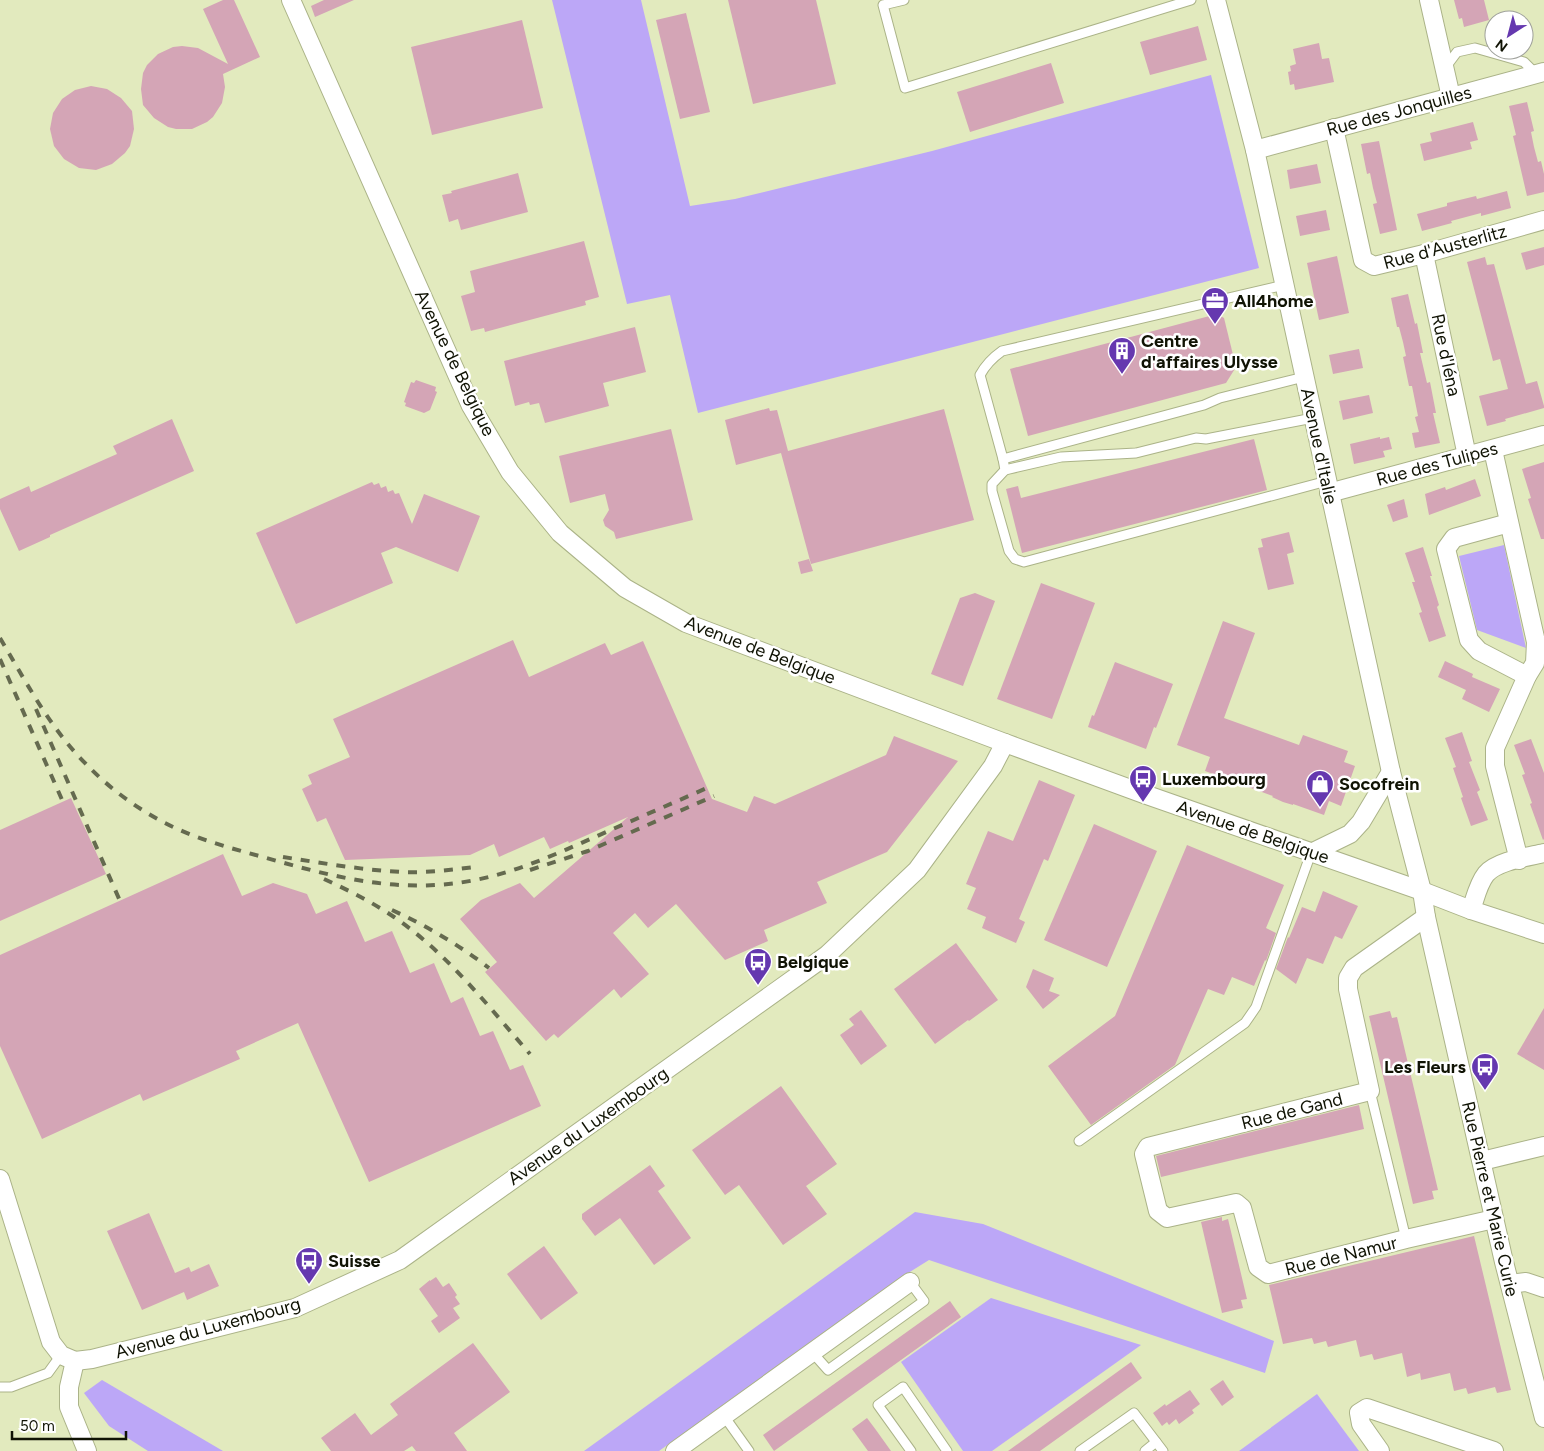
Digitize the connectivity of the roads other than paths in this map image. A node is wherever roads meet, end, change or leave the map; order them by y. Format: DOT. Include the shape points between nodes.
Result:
graph roads {
  1 [pos="291,0"];
  2 [pos="904,0"];
  3 [pos="1191,0"];
  4 [pos="1216,0"];
  5 [pos="1429,0"];
  6 [pos="1445,68"];
  7 [pos="1542,74"];
  8 [pos="1451,96"];
  9 [pos="1334,128"];
  10 [pos="1254,150"];
  11 [pos="1544,220"];
  12 [pos="1424,254"];
  13 [pos="1284,285"];
  14 [pos="1304,377"];
  15 [pos="1313,418"];
  16 [pos="1544,435"];
  17 [pos="1493,450"];
  18 [pos="1467,456"];
  19 [pos="1003,458"];
  20 [pos="1005,470"];
  21 [pos="1328,487"];
  22 [pos="1509,523"];
  23 [pos="1535,669"];
  24 [pos="1005,743"];
  25 [pos="1391,772"];
  26 [pos="1312,853"];
  27 [pos="1544,853"];
  28 [pos="1519,860"];
  29 [pos="1422,892"];
  30 [pos="1471,910"];
  31 [pos="1426,917"];
  32 [pos="1544,934"];
  33 [pos="1370,1092"];
  34 [pos="1079,1141"];
  35 [pos="1544,1146"];
  36 [pos="1482,1161"];
  37 [pos="0,1179"];
  38 [pos="1236,1203"];
  39 [pos="1494,1219"];
  40 [pos="1406,1239"];
  41 [pos="910,1282"];
  42 [pos="1510,1284"];
  43 [pos="1544,1288"];
  44 [pos="68,1358"];
  45 [pos="0,1387"];
  46 [pos="724,1416"];
  47 [pos="1544,1418"];
  48 [pos="1156,1442"];
  49 [pos="86,1451"];
  50 [pos="675,1451"];
  51 [pos="748,1451"];
  52 [pos="911,1451"];
  53 [pos="947,1451"];
  54 [pos="1080,1451"];
  55 [pos="1144,1451"];
  56 [pos="1163,1451"];
  57 [pos="1380,1451"];
  58 [pos="1494,1451"];
  1 -- 24 [label="street, Avenue de Belgique" via="472,406 510,472 560,533 625,588 686,623"];
  2 -- 3 [label="lane" via="883,5 905,88"];
  4 -- 10 [label="street, Avenue d'Italie"];
  5 -- 6 [label="street"];
  6 -- 7 [label="lane" via="1457,52 1475,48 1524,62"];
  6 -- 8 [label="street"];
  7 -- 8 [label="street, Rue des Jonquilles"];
  8 -- 9 [label="street, Rue des Jonquilles"];
  9 -- 10 [label="street, Rue des Jonquilles"];
  9 -- 12 [label="street, Rue d'Austerlitz" via="1362,260 1374,266"];
  10 -- 13 [label="street, Avenue d'Italie"];
  11 -- 12 [label="street, Rue d'Austerlitz"];
  12 -- 18 [label="street, Rue d'Iéna"];
  13 -- 14 [label="street, Avenue d'Italie"];
  13 -- 19 [label="lane" via="1002,351 989,361 980,375"];
  14 -- 15 [label="street, Avenue d'Italie"];
  14 -- 19 [label="lane"];
  15 -- 20 [label="lane" via="1206,439 1196,438 1136,453 1061,457"];
  15 -- 21 [label="street, Avenue d'Italie"];
  16 -- 17 [label="street, Rue des Tulipes"];
  17 -- 18 [label="street, Rue des Tulipes"];
  17 -- 22 [label="street"];
  18 -- 21 [label="street, Rue des Tulipes"];
  19 -- 20 [label="lane"];
  20 -- 21 [label="lane" via="992,484 992,491 1008,551 1015,559 1024,562"];
  21 -- 25 [label="street, Avenue d'Italie"];
  22 -- 23 [label="street" via="1536,642"];
  22 -- 23 [label="street" via="1454,538 1446,548 1469,640 1479,651"];
  23 -- 28 [label="street" via="1495,748 1495,766"];
  24 -- 26 [label="street, Avenue de Belgique"];
  24 -- 44 [label="street, Avenue du Luxembourg" via="993,766 917,870 827,955 400,1260 295,1308 92,1359"];
  25 -- 26 [label="street" via="1361,822 1350,834"];
  25 -- 29 [label="street, Avenue d'Italie"];
  26 -- 29 [label="street, Avenue de Belgique"];
  26 -- 34 [label="lane" via="1256,1007 1245,1023"];
  27 -- 28 [label="street"];
  28 -- 30 [label="street" via="1494,867 1485,875"];
  29 -- 30 [label="street, Avenue de Belgique"];
  29 -- 31 [label="street, Rue Pierre et Marie Curie"];
  30 -- 32 [label="street, Avenue de Belgique"];
  31 -- 33 [label="street" via="1354,968 1348,978"];
  31 -- 36 [label="street, Rue Pierre et Marie Curie"];
  33 -- 38 [label="street, Rue de Gand" via="1148,1148 1144,1154 1158,1211 1167,1218"];
  33 -- 40 [label="lane"];
  35 -- 36 [label="street"];
  36 -- 39 [label="street, Rue Pierre et Marie Curie"];
  37 -- 44 [label="street" via="51,1342"];
  38 -- 40 [label="street, Rue de Namur" via="1242,1208 1258,1266 1268,1274"];
  39 -- 40 [label="street, Rue de Namur"];
  39 -- 42 [label="street, Rue Pierre et Marie Curie"];
  41 -- 46 [label="street"];
  42 -- 43 [label="street" via="1526,1282"];
  42 -- 47 [label="street, Rue Pierre et Marie Curie"];
  44 -- 45 [label="lane" via="48,1373 11,1387"];
  44 -- 49 [label="street" via="69,1407"];
  46 -- 50 [label="street"];
  46 -- 51 [label="lane"];
  48 -- 54 [label="lane" via="1134,1413"];
  48 -- 55 [label="lane"];
  48 -- 56 [label="lane"];
  52 -- 53 [label="lane" via="878,1405 903,1387"];
  57 -- 58 [label="street" via="1361,1424 1359,1413 1367,1408"];
}
